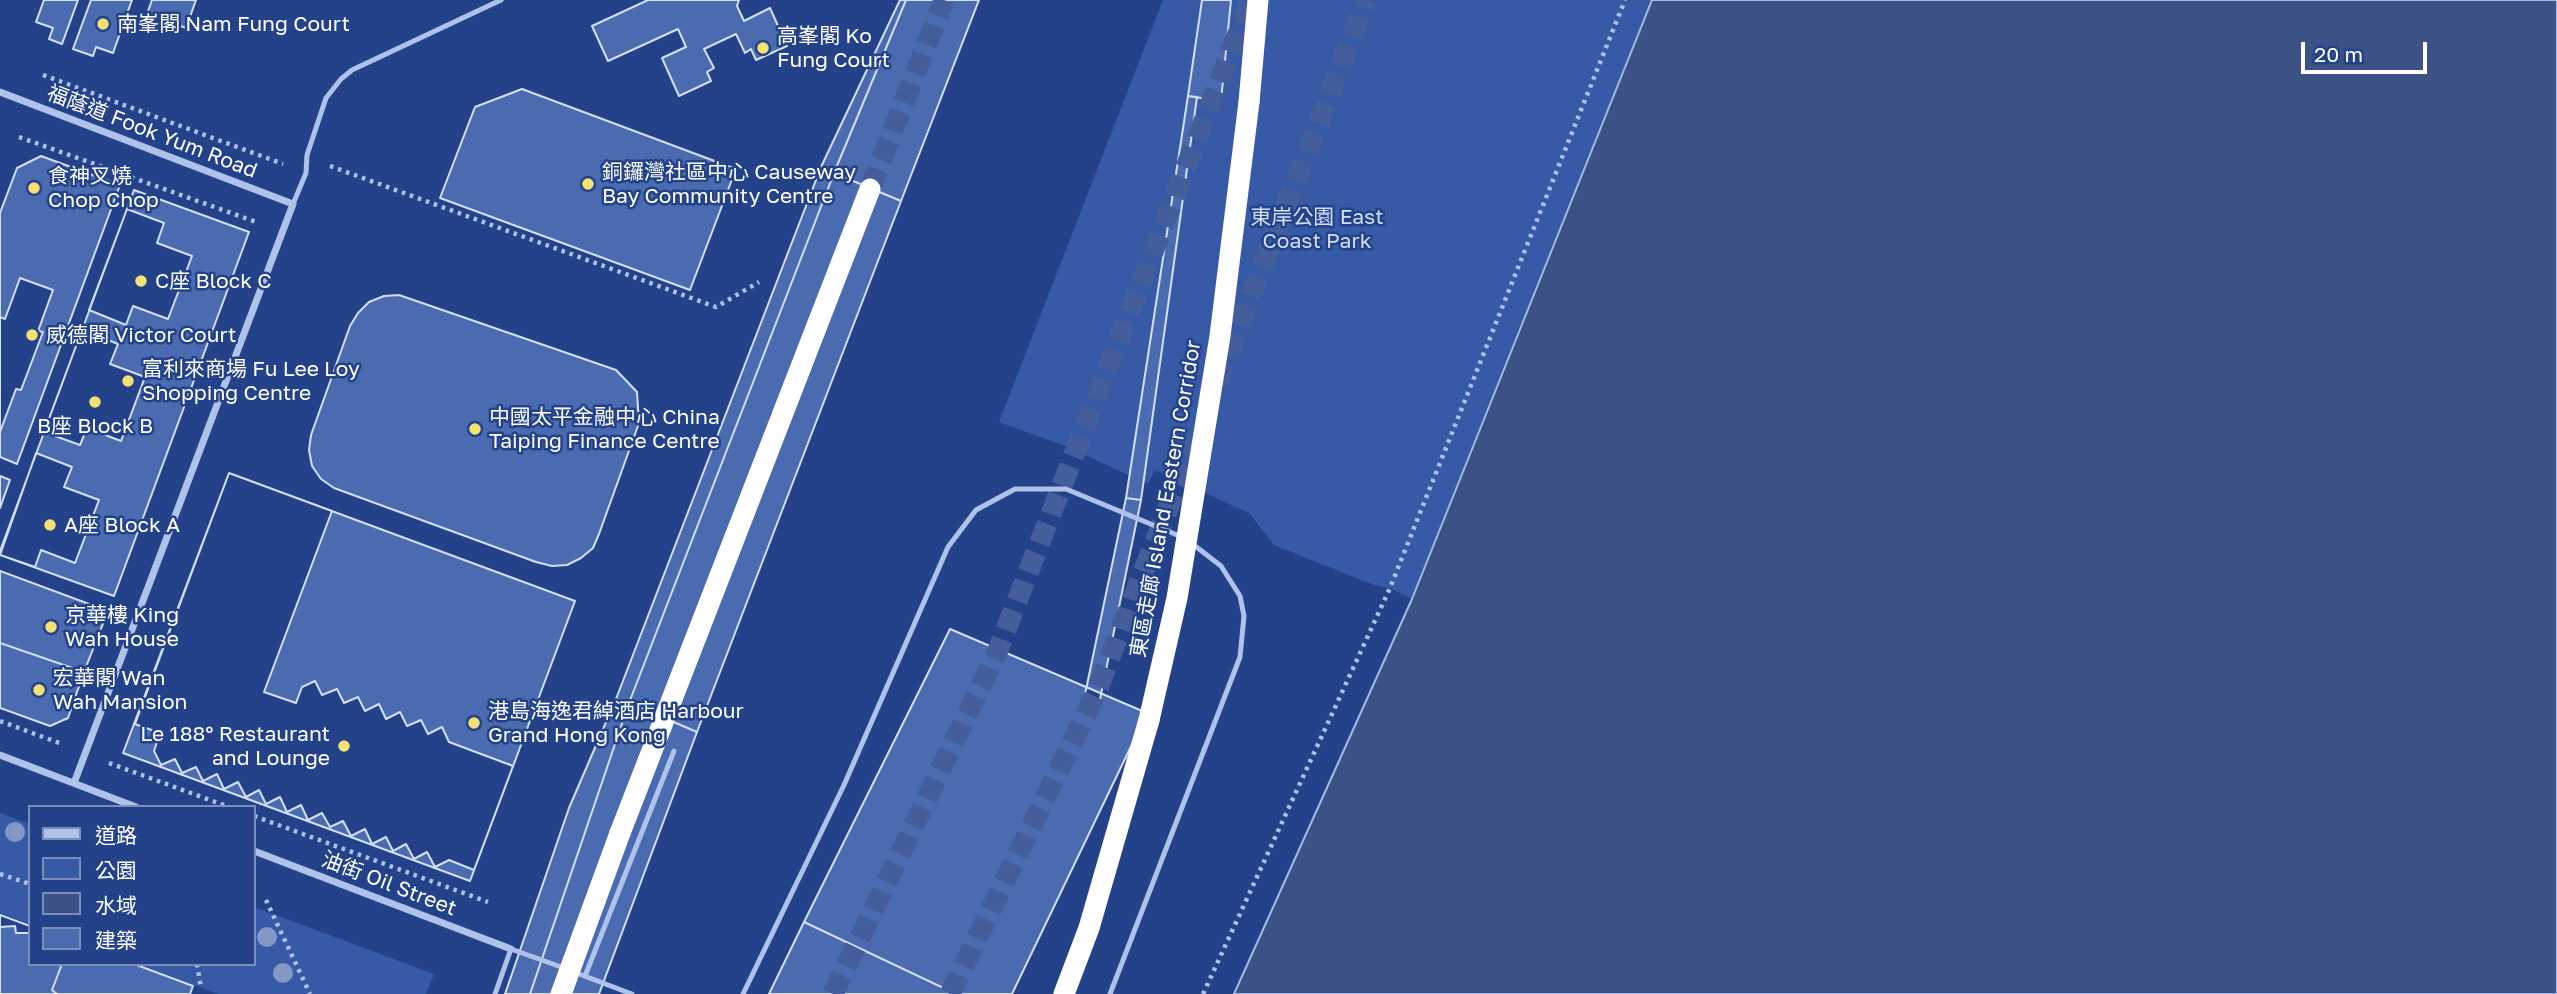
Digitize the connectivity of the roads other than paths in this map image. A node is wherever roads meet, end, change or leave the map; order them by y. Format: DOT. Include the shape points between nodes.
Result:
graph roads {
  1 [pos="500,0"];
  2 [pos="1258,0"];
  3 [pos="0,94"];
  4 [pos="870,189"];
  5 [pos="293,204"];
  6 [pos="674,751"];
  7 [pos="0,755"];
  8 [pos="74,783"];
  9 [pos="131,805"];
  10 [pos="256,852"];
  11 [pos="511,948"];
  12 [pos="585,976"];
  13 [pos="495,994"];
  14 [pos="561,994"];
  15 [pos="632,994"];
  16 [pos="743,994"];
  17 [pos="1064,994"];
  18 [pos="1110,994"];
  1 -- 5 [label="lane" via="341,79 326,97"];
  2 -- 17 [label="highway, 東區走廊 Island Eastern Corridor, bridge" via="1220,336 1177,598 1139,761 1089,928"];
  3 -- 5 [label="street, 福蔭道 Fook Yum Road"];
  4 -- 14 [label="highway, bridge"];
  5 -- 8 [label="street"];
  6 -- 12 [label="lane"];
  7 -- 8 [label="street"];
  8 -- 9 [label="street"];
  10 -- 11 [label="street, 油街 Oil Street"];
  11 -- 12 [label="lane"];
  11 -- 13 [label="lane"];
  12 -- 15 [label="lane"];
  16 -- 18 [label="lane" via="844,785 948,547 976,510 1015,489 1038,487 1066,489 1205,551 1233,581 1244,616 1234,677"];
}
